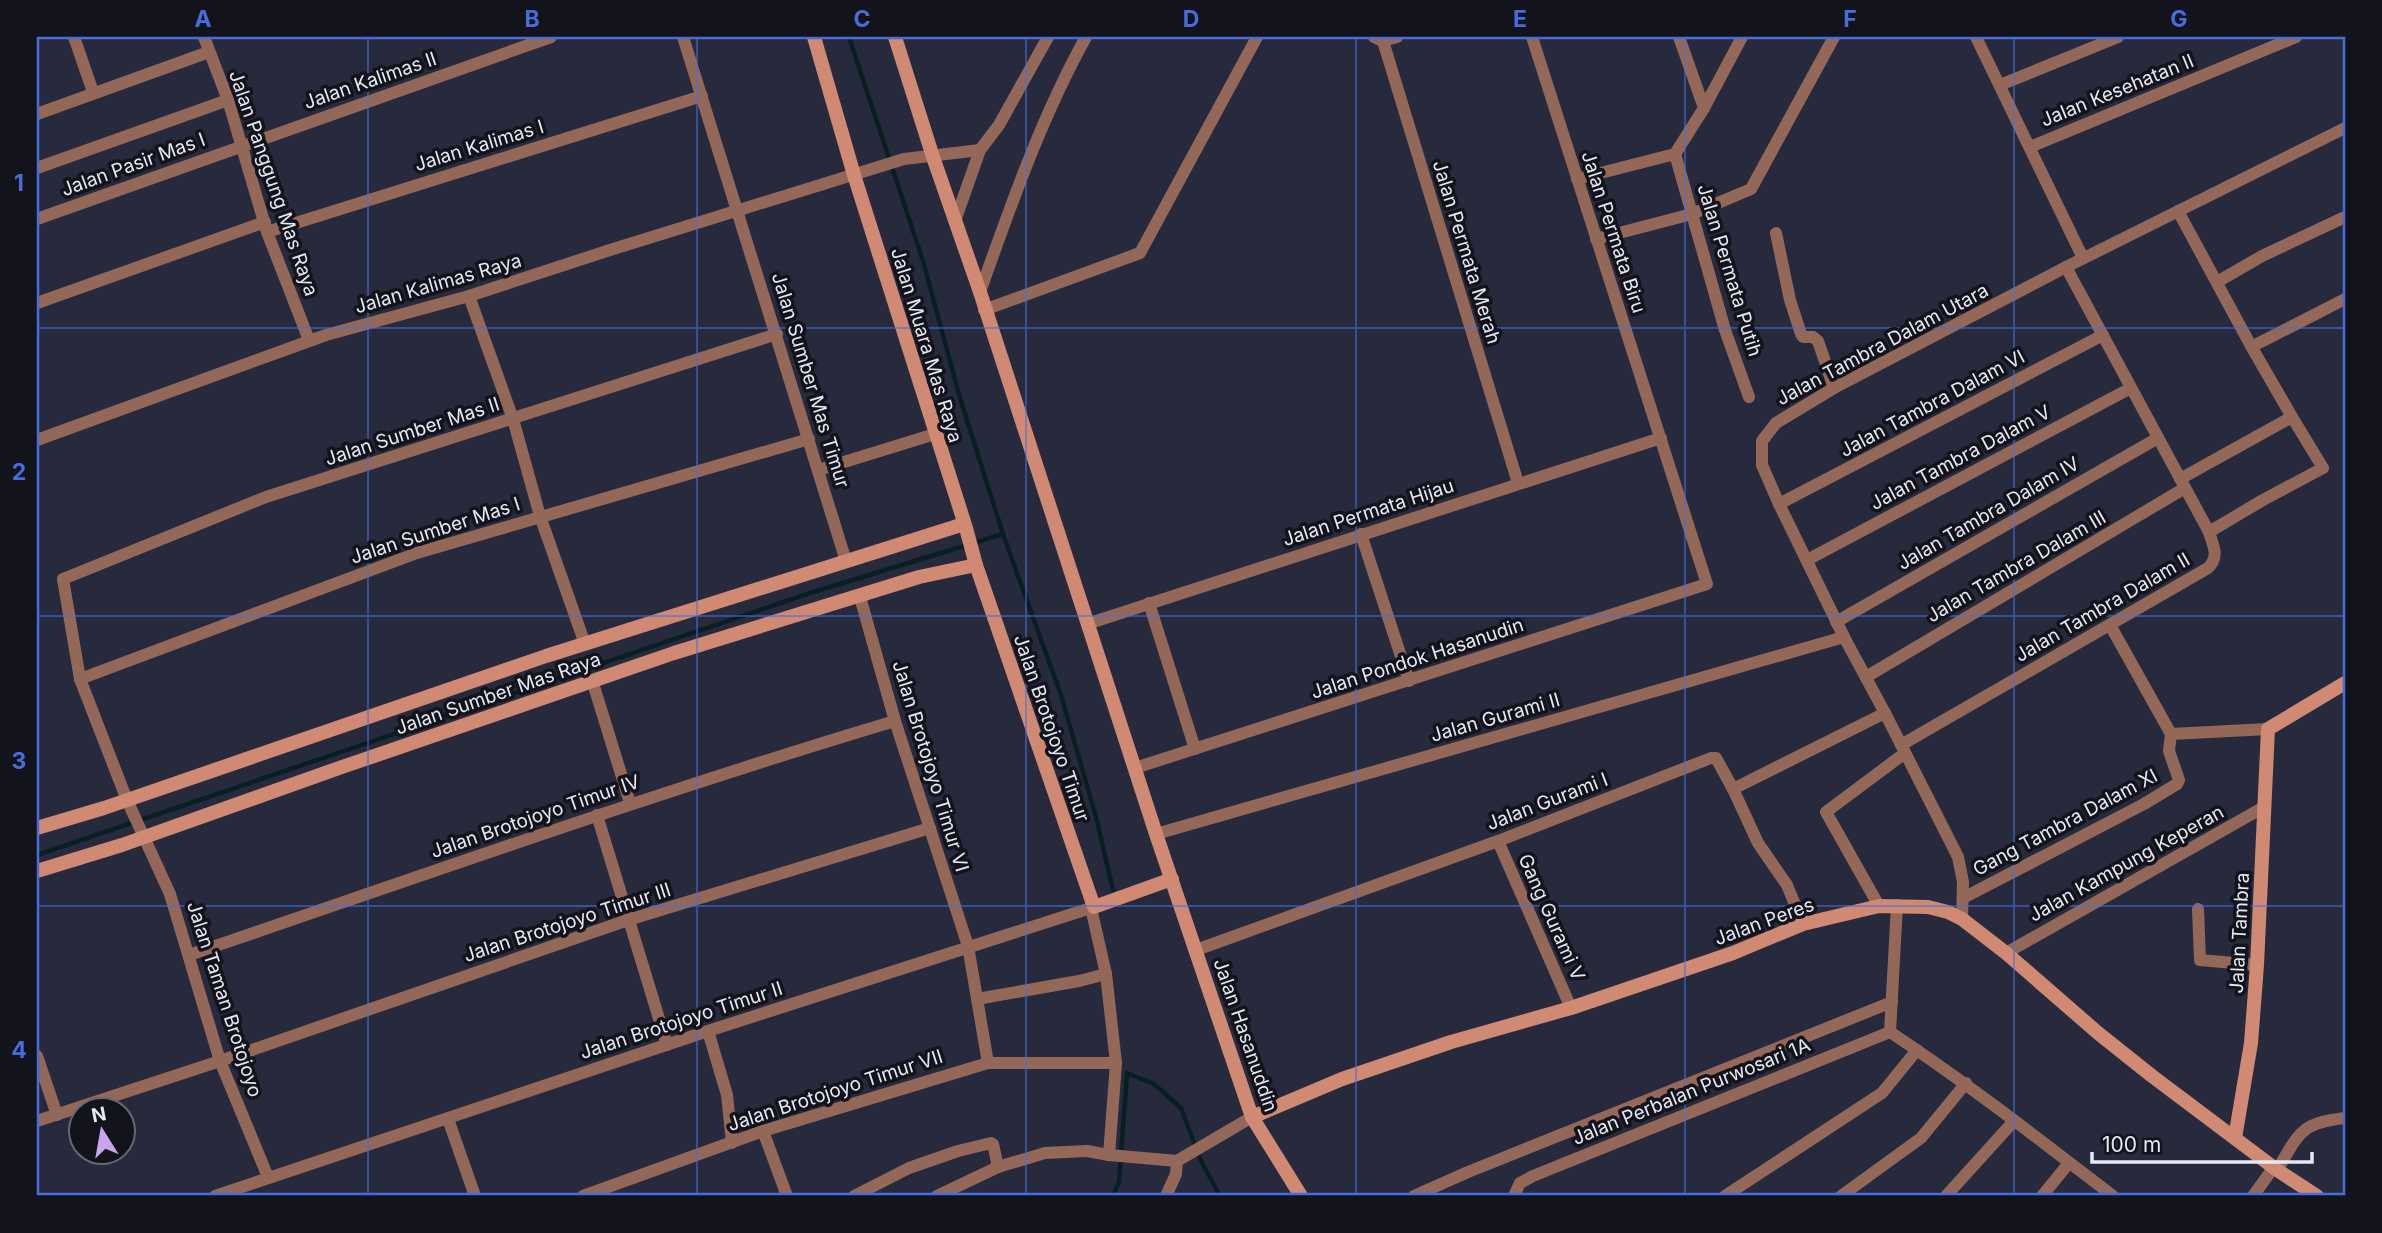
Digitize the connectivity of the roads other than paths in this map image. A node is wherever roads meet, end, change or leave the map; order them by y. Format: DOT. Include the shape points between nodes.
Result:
graph roads {
  1 [pos="74,37"];
  2 [pos="204,37"];
  3 [pos="551,37"];
  4 [pos="683,37"];
  5 [pos="814,37"];
  6 [pos="896,37"];
  7 [pos="1048,37"];
  8 [pos="1086,37"];
  9 [pos="1257,37"];
  10 [pos="1397,37"];
  11 [pos="1532,37"];
  12 [pos="1679,37"];
  13 [pos="1742,37"];
  14 [pos="1834,37"];
  15 [pos="2118,37"];
  16 [pos="2296,37"];
  17 [pos="1980,38"];
  18 [pos="1378,39"];
  19 [pos="209,52"];
  20 [pos="2000,85"];
  21 [pos="93,92"];
  22 [pos="702,96"];
  23 [pos="228,100"];
  24 [pos="1704,108"];
  25 [pos="37,114"];
  26 [pos="2345,128"];
  27 [pos="242,145"];
  28 [pos="2030,147"];
  29 [pos="980,150"];
  30 [pos="1675,154"];
  31 [pos="933,157"];
  32 [pos="37,168"];
  33 [pos="854,175"];
  34 [pos="1577,179"];
  35 [pos="738,210"];
  36 [pos="2178,211"];
  37 [pos="1692,214"];
  38 [pos="2345,217"];
  39 [pos="37,219"];
  40 [pos="955,221"];
  41 [pos="266,227"];
  42 [pos="1776,233"];
  43 [pos="1596,239"];
  44 [pos="2083,258"];
  45 [pos="2066,267"];
  46 [pos="2217,282"];
  47 [pos="979,292"];
  48 [pos="469,296"];
  49 [pos="2345,299"];
  50 [pos="37,303"];
  51 [pos="984,310"];
  52 [pos="777,334"];
  53 [pos="2103,335"];
  54 [pos="309,341"];
  55 [pos="2251,346"];
  56 [pos="1834,388"];
  57 [pos="2131,388"];
  58 [pos="1749,397"];
  59 [pos="2292,417"];
  60 [pos="513,419"];
  61 [pos="935,434"];
  62 [pos="1661,438"];
  63 [pos="2158,438"];
  64 [pos="809,439"];
  65 [pos="37,440"];
  66 [pos="818,470"];
  67 [pos="1518,483"];
  68 [pos="2183,484"];
  69 [pos="1779,505"];
  70 [pos="540,516"];
  71 [pos="965,526"];
  72 [pos="2209,532"];
  73 [pos="1361,534"];
  74 [pos="1807,560"];
  75 [pos="846,561"];
  76 [pos="975,563"];
  77 [pos="64,579"];
  78 [pos="1707,581"];
  79 [pos="860,597"];
  80 [pos="1149,603"];
  81 [pos="1836,622"];
  82 [pos="1087,624"];
  83 [pos="2110,625"];
  84 [pos="1844,637"];
  85 [pos="585,644"];
  86 [pos="1866,677"];
  87 [pos="80,679"];
  88 [pos="592,680"];
  89 [pos="1409,681"];
  90 [pos="2345,683"];
  91 [pos="1885,713"];
  92 [pos="895,721"];
  93 [pos="2268,729"];
  94 [pos="2171,734"];
  95 [pos="1195,749"];
  96 [pos="1903,749"];
  97 [pos="1135,768"];
  98 [pos="1733,789"];
  99 [pos="128,802"];
  100 [pos="630,803"];
  101 [pos="2264,807"];
  102 [pos="597,815"];
  103 [pos="37,828"];
  104 [pos="930,828"];
  105 [pos="1156,834"];
  106 [pos="144,836"];
  107 [pos="1497,841"];
  108 [pos="37,871"];
  109 [pos="1172,879"];
  110 [pos="1962,898"];
  111 [pos="1897,905"];
  112 [pos="1097,906"];
  113 [pos="1879,906"];
  114 [pos="2198,909"];
  115 [pos="1962,919"];
  116 [pos="628,920"];
  117 [pos="1803,924"];
  118 [pos="968,946"];
  119 [pos="1196,950"];
  120 [pos="2006,953"];
  121 [pos="189,956"];
  122 [pos="2257,965"];
  123 [pos="1106,974"];
  124 [pos="978,999"];
  125 [pos="1892,1002"];
  126 [pos="1571,1008"];
  127 [pos="708,1031"];
  128 [pos="1890,1032"];
  129 [pos="667,1045"];
  130 [pos="1917,1050"];
  131 [pos="37,1056"];
  132 [pos="220,1061"];
  133 [pos="988,1063"];
  134 [pos="1116,1063"];
  135 [pos="1966,1083"];
  136 [pos="57,1115"];
  137 [pos="1252,1117"];
  138 [pos="2345,1118"];
  139 [pos="448,1119"];
  140 [pos="37,1121"];
  141 [pos="2014,1122"];
  142 [pos="762,1131"];
  143 [pos="2235,1138"];
  144 [pos="732,1143"];
  145 [pos="1111,1154"];
  146 [pos="1179,1160"];
  147 [pos="2070,1163"];
  148 [pos="998,1167"];
  149 [pos="2276,1168"];
  150 [pos="268,1177"];
  151 [pos="220,1196"];
  152 [pos="475,1196"];
  153 [pos="583,1196"];
  154 [pos="787,1196"];
  155 [pos="854,1196"];
  156 [pos="937,1196"];
  157 [pos="1166,1196"];
  158 [pos="1301,1196"];
  159 [pos="1414,1196"];
  160 [pos="1514,1196"];
  161 [pos="1725,1196"];
  162 [pos="1841,1196"];
  163 [pos="1946,1196"];
  164 [pos="2042,1196"];
  165 [pos="2113,1196"];
  166 [pos="2253,1196"];
  167 [pos="2316,1196"];
  1 -- 21 [label="street"];
  2 -- 19 [label="street, Jalan Panggung Mas Raya"];
  3 -- 27 [label="street, Jalan Kalimas II"];
  4 -- 22 [label="street, Jalan Sumber Mas Timur"];
  5 -- 33 [label="street, Jalan Muara Mas Raya"];
  6 -- 31 [label="street, Jalan Hasanuddin"];
  7 -- 29 [label="street"];
  8 -- 47 [label="street" via="1033,144"];
  9 -- 51 [label="street" via="1140,253"];
  10 -- 18 [label="street"];
  11 -- 34 [label="street, Jalan Permata Biru"];
  12 -- 24 [label="street"];
  13 -- 24 [label="street"];
  14 -- 37 [label="street" via="1754,186"];
  15 -- 20 [label="street"];
  16 -- 28 [label="street, Jalan Kesehatan II"];
  17 -- 20 [label="street"];
  18 -- 67 [label="street, Jalan Permata Merah"];
  19 -- 21 [label="street"];
  19 -- 23 [label="street, Jalan Panggung Mas Raya"];
  20 -- 28 [label="street"];
  21 -- 25 [label="street"];
  22 -- 35 [label="street, Jalan Sumber Mas Timur"];
  22 -- 41 [label="street, Jalan Kalimas I"];
  23 -- 27 [label="street, Jalan Panggung Mas Raya"];
  23 -- 32 [label="street"];
  24 -- 30 [label="street"];
  26 -- 36 [label="street, Jalan Tambra Dalam Utara"];
  27 -- 39 [label="street, Jalan Pasir Mas I"];
  27 -- 41 [label="street, Jalan Panggung Mas Raya"];
  28 -- 44 [label="street"];
  29 -- 31 [label="street, Jalan Kalimas Raya"];
  29 -- 40 [label="street"];
  30 -- 34 [label="street"];
  30 -- 37 [label="street, Jalan Permata Putih"];
  31 -- 33 [label="street, Jalan Kalimas Raya" via="904,159"];
  31 -- 40 [label="street, Jalan Hasanuddin"];
  33 -- 35 [label="street, Jalan Kalimas Raya"];
  33 -- 61 [label="street, Jalan Muara Mas Raya"];
  34 -- 43 [label="street, Jalan Permata Biru"];
  35 -- 48 [label="street, Jalan Kalimas Raya"];
  35 -- 52 [label="street, Jalan Sumber Mas Timur"];
  36 -- 44 [label="street, Jalan Tambra Dalam Utara"];
  36 -- 46 [label="street"];
  37 -- 43 [label="street"];
  37 -- 58 [label="street, Jalan Permata Putih"];
  38 -- 46 [label="street"];
  40 -- 47 [label="street, Jalan Hasanuddin"];
  41 -- 50 [label="street, Jalan Kalimas I"];
  41 -- 54 [label="street, Jalan Panggung Mas Raya"];
  42 -- 56 [label="street" via="1801,334 1818,341"];
  43 -- 62 [label="street, Jalan Permata Biru"];
  44 -- 45 [label="street, Jalan Tambra Dalam Utara"];
  45 -- 53 [label="street, Jalan Tambra Dalam II"];
  45 -- 56 [label="street, Jalan Tambra Dalam Utara"];
  46 -- 55 [label="street"];
  47 -- 51 [label="street, Jalan Hasanuddin"];
  48 -- 54 [label="street, Jalan Kalimas Raya"];
  48 -- 60 [label="street"];
  49 -- 55 [label="street"];
  51 -- 82 [label="street, Jalan Hasanuddin"];
  52 -- 60 [label="street, Jalan Sumber Mas II"];
  52 -- 64 [label="street, Jalan Sumber Mas Timur"];
  53 -- 57 [label="street, Jalan Tambra Dalam II"];
  53 -- 69 [label="street, Jalan Tambra Dalam VI"];
  54 -- 65 [label="street, Jalan Kalimas Raya"];
  55 -- 59 [label="street"];
  56 -- 69 [label="street, Jalan Tambra Dalam Utara" via="1776,423 1762,441 1762,465"];
  57 -- 63 [label="street, Jalan Tambra Dalam II"];
  57 -- 74 [label="street, Jalan Tambra Dalam V"];
  59 -- 68 [label="street, Jalan Tambra Dalam III"];
  59 -- 72 [label="street" via="2323,469"];
  60 -- 70 [label="street"];
  60 -- 77 [label="street, Jalan Sumber Mas II" via="266,497"];
  61 -- 66 [label="street"];
  61 -- 71 [label="street, Jalan Muara Mas Raya"];
  62 -- 67 [label="street, Jalan Permata Hijau"];
  62 -- 78 [label="street, Jalan Permata Biru"];
  63 -- 68 [label="street, Jalan Tambra Dalam II"];
  63 -- 81 [label="street, Jalan Tambra Dalam IV"];
  64 -- 66 [label="street, Jalan Sumber Mas Timur"];
  64 -- 70 [label="street, Jalan Sumber Mas I"];
  66 -- 75 [label="street, Jalan Sumber Mas Timur"];
  67 -- 73 [label="street, Jalan Permata Hijau"];
  68 -- 72 [label="street, Jalan Tambra Dalam II"];
  68 -- 86 [label="street, Jalan Tambra Dalam III"];
  69 -- 74 [label="street, Jalan Tambra Dalam Utara"];
  70 -- 85 [label="street"];
  70 -- 87 [label="street, Jalan Sumber Mas I" via="417,553"];
  71 -- 75 [label="street, Jalan Sumber Mas Raya"];
  71 -- 76 [label="street, Jalan Muara Mas Raya"];
  72 -- 83 [label="street, Jalan Tambra Dalam II" via="2216,553 2208,568"];
  73 -- 80 [label="street, Jalan Permata Hijau"];
  73 -- 89 [label="street"];
  74 -- 81 [label="street, Jalan Tambra Dalam Utara"];
  75 -- 85 [label="street, Jalan Sumber Mas Raya"];
  76 -- 79 [label="street, Jalan Sumber Mas Raya"];
  76 -- 112 [label="street, Jalan Brotojoyo Timur"];
  77 -- 87 [label="street, Jalan Taman Brotojoyo"];
  78 -- 89 [label="street, Jalan Pondok Hasanudin" via="1704,586"];
  79 -- 88 [label="street, Jalan Sumber Mas Raya"];
  79 -- 92 [label="street, Jalan Brotojoyo Timur VI"];
  80 -- 82 [label="street, Jalan Permata Hijau"];
  80 -- 95 [label="street"];
  81 -- 84 [label="street, Jalan Tambra Dalam Utara"];
  82 -- 97 [label="street, Jalan Hasanuddin"];
  83 -- 94 [label="street"];
  83 -- 96 [label="street, Jalan Tambra Dalam II"];
  84 -- 86 [label="street, Jalan Tambra Dalam Utara"];
  84 -- 105 [label="street, Jalan Gurami II"];
  85 -- 99 [label="street, Jalan Sumber Mas Raya"];
  86 -- 91 [label="street, Jalan Tambra Dalam Utara"];
  87 -- 99 [label="street, Jalan Taman Brotojoyo"];
  88 -- 100 [label="street"];
  88 -- 106 [label="street, Jalan Sumber Mas Raya"];
  89 -- 95 [label="street, Jalan Pondok Hasanudin"];
  90 -- 93 [label="street"];
  91 -- 96 [label="street, Jalan Tambra Dalam Utara"];
  91 -- 98 [label="street"];
  92 -- 100 [label="street, Jalan Brotojoyo Timur IV"];
  92 -- 104 [label="street, Jalan Brotojoyo Timur VI"];
  93 -- 94 [label="street"];
  93 -- 101 [label="street, Jalan Tambra"];
  94 -- 110 [label="street, Gang Tambra Dalam XI" via="2168,747 2177,784"];
  95 -- 97 [label="street, Jalan Pondok Hasanudin"];
  96 -- 110 [label="street, Jalan Tambra Dalam Utara" via="1958,857"];
  96 -- 113 [label="street, Jalan Tambra Dalam II" via="1826,812"];
  97 -- 105 [label="street, Jalan Hasanuddin"];
  98 -- 107 [label="street, Jalan Gurami I" via="1716,758 1711,758"];
  98 -- 117 [label="street" via="1758,843 1787,885"];
  99 -- 103 [label="street, Jalan Sumber Mas Raya"];
  99 -- 106 [label="street, Jalan Taman Brotojoyo"];
  100 -- 102 [label="street, Jalan Brotojoyo Timur IV"];
  101 -- 120 [label="street, Jalan Kampung Keperan"];
  101 -- 122 [label="street, Jalan Tambra"];
  102 -- 116 [label="street"];
  102 -- 121 [label="street, Jalan Brotojoyo Timur IV"];
  104 -- 116 [label="street, Jalan Brotojoyo Timur III"];
  104 -- 118 [label="street, Jalan Brotojoyo Timur VI"];
  105 -- 109 [label="street, Jalan Hasanuddin"];
  106 -- 108 [label="street, Jalan Sumber Mas Raya"];
  106 -- 121 [label="street, Jalan Taman Brotojoyo" via="170,894"];
  107 -- 119 [label="street, Jalan Gurami I"];
  107 -- 126 [label="street, Gang Gurami V"];
  109 -- 112 [label="street"];
  109 -- 119 [label="street, Jalan Hasanuddin"];
  110 -- 115 [label="street, Jalan Tambra Dalam Utara"];
  111 -- 113 [label="street, Jalan Peres"];
  111 -- 115 [label="street, Jalan Peres" via="1928,907"];
  111 -- 125 [label="street"];
  112 -- 118 [label="street, Jalan Brotojoyo Timur II"];
  112 -- 123 [label="street"];
  113 -- 117 [label="street, Jalan Peres"];
  114 -- 122 [label="street" via="2200,960"];
  115 -- 120 [label="street, Jalan Peres"];
  116 -- 129 [label="street"];
  116 -- 132 [label="street, Jalan Brotojoyo Timur III"];
  117 -- 126 [label="street, Jalan Peres"];
  118 -- 124 [label="street"];
  118 -- 127 [label="street, Jalan Brotojoyo Timur II"];
  119 -- 137 [label="street, Jalan Hasanuddin"];
  120 -- 143 [label="street, Jalan Peres" via="2098,1033"];
  121 -- 132 [label="street, Jalan Taman Brotojoyo"];
  122 -- 143 [label="street, Jalan Tambra" via="2251,1043"];
  123 -- 124 [label="street"];
  123 -- 134 [label="street"];
  124 -- 133 [label="street"];
  125 -- 128 [label="street"];
  125 -- 159 [label="street"];
  126 -- 137 [label="street, Jalan Peres" via="1366,1071"];
  127 -- 129 [label="street, Jalan Brotojoyo Timur II"];
  127 -- 144 [label="street" via="727,1095"];
  128 -- 130 [label="street"];
  128 -- 160 [label="street, Jalan Perbalan Purwosari 1A" via="1533,1175 1520,1183"];
  129 -- 139 [label="street, Jalan Brotojoyo Timur II"];
  130 -- 135 [label="street"];
  130 -- 161 [label="street" via="1882,1093"];
  131 -- 136 [label="street"];
  132 -- 136 [label="street, Jalan Brotojoyo Timur III"];
  132 -- 150 [label="street, Jalan Taman Brotojoyo"];
  133 -- 134 [label="street, Jalan Brotojoyo Timur VII"];
  133 -- 142 [label="street, Jalan Brotojoyo Timur VII"];
  134 -- 145 [label="street"];
  135 -- 141 [label="street"];
  135 -- 162 [label="street" via="1921,1138"];
  136 -- 140 [label="street, Jalan Brotojoyo Timur III"];
  137 -- 146 [label="street"];
  137 -- 158 [label="street, Jalan Hasanuddin"];
  138 -- 149 [label="street" via="2305,1128"];
  139 -- 150 [label="street, Jalan Brotojoyo Timur II"];
  139 -- 152 [label="street"];
  141 -- 147 [label="street"];
  141 -- 163 [label="street"];
  142 -- 144 [label="street, Jalan Brotojoyo Timur VII"];
  142 -- 154 [label="street"];
  143 -- 149 [label="street, Jalan Peres"];
  144 -- 153 [label="street, Jalan Brotojoyo Timur VII"];
  145 -- 146 [label="street"];
  145 -- 148 [label="street" via="1045,1153"];
  146 -- 157 [label="street"];
  147 -- 164 [label="street"];
  147 -- 165 [label="street"];
  148 -- 155 [label="street" via="991,1143 909,1168"];
  148 -- 156 [label="street"];
  149 -- 166 [label="street"];
  149 -- 167 [label="street, Jalan Peres"];
  150 -- 151 [label="street, Jalan Brotojoyo Timur II"];
}
